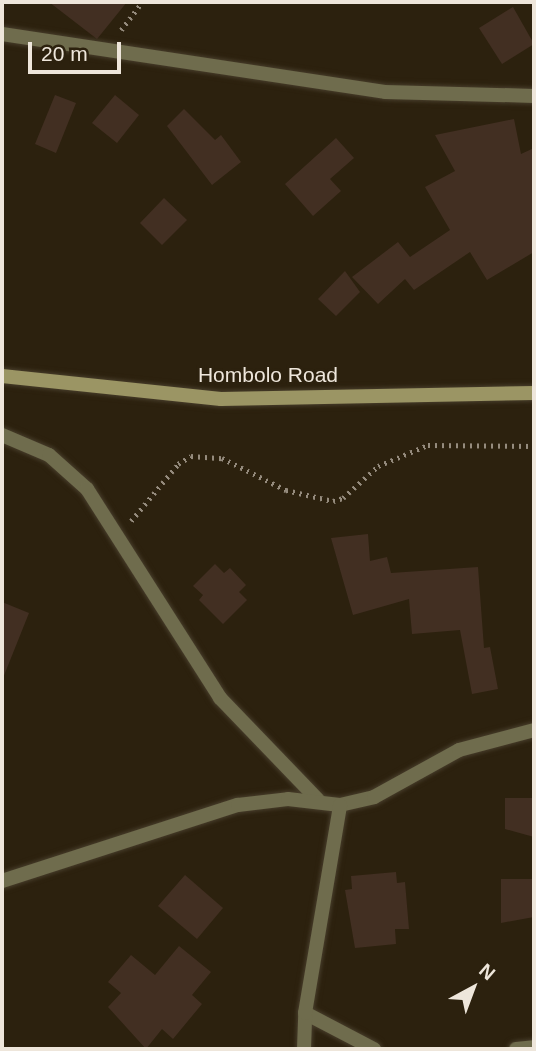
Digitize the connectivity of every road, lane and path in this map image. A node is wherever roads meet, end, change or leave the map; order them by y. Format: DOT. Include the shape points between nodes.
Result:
graph roads {
  1 [pos="142,2"];
  2 [pos="2,34"];
  3 [pos="111,53"];
  4 [pos="534,96"];
  5 [pos="2,376"];
  6 [pos="534,393"];
  7 [pos="2,435"];
  8 [pos="534,446"];
  9 [pos="119,535"];
  10 [pos="534,730"];
  11 [pos="318,800"];
  12 [pos="340,805"];
  13 [pos="2,881"];
  14 [pos="305,1013"];
  15 [pos="534,1047"];
  16 [pos="304,1049"];
  17 [pos="374,1049"];
  18 [pos="516,1049"];
  1 -- 3 [label="path" via="125,23"];
  2 -- 3 [label="street"];
  3 -- 4 [label="street" via="385,92"];
  5 -- 6 [label="street, Hombolo Road" via="221,399"];
  7 -- 9 [label="street" via="49,455 87,488"];
  8 -- 9 [label="path" via="428,445 378,466 343,498 333,501 286,490 222,458 191,456 178,464"];
  9 -- 11 [label="street" via="219,698"];
  10 -- 12 [label="street" via="459,750 374,797"];
  11 -- 12 [label="street"];
  11 -- 13 [label="street" via="238,805"];
  12 -- 14 [label="street"];
  14 -- 16 [label="street"];
  14 -- 17 [label="street"];
  15 -- 18 [label="street"];
}
